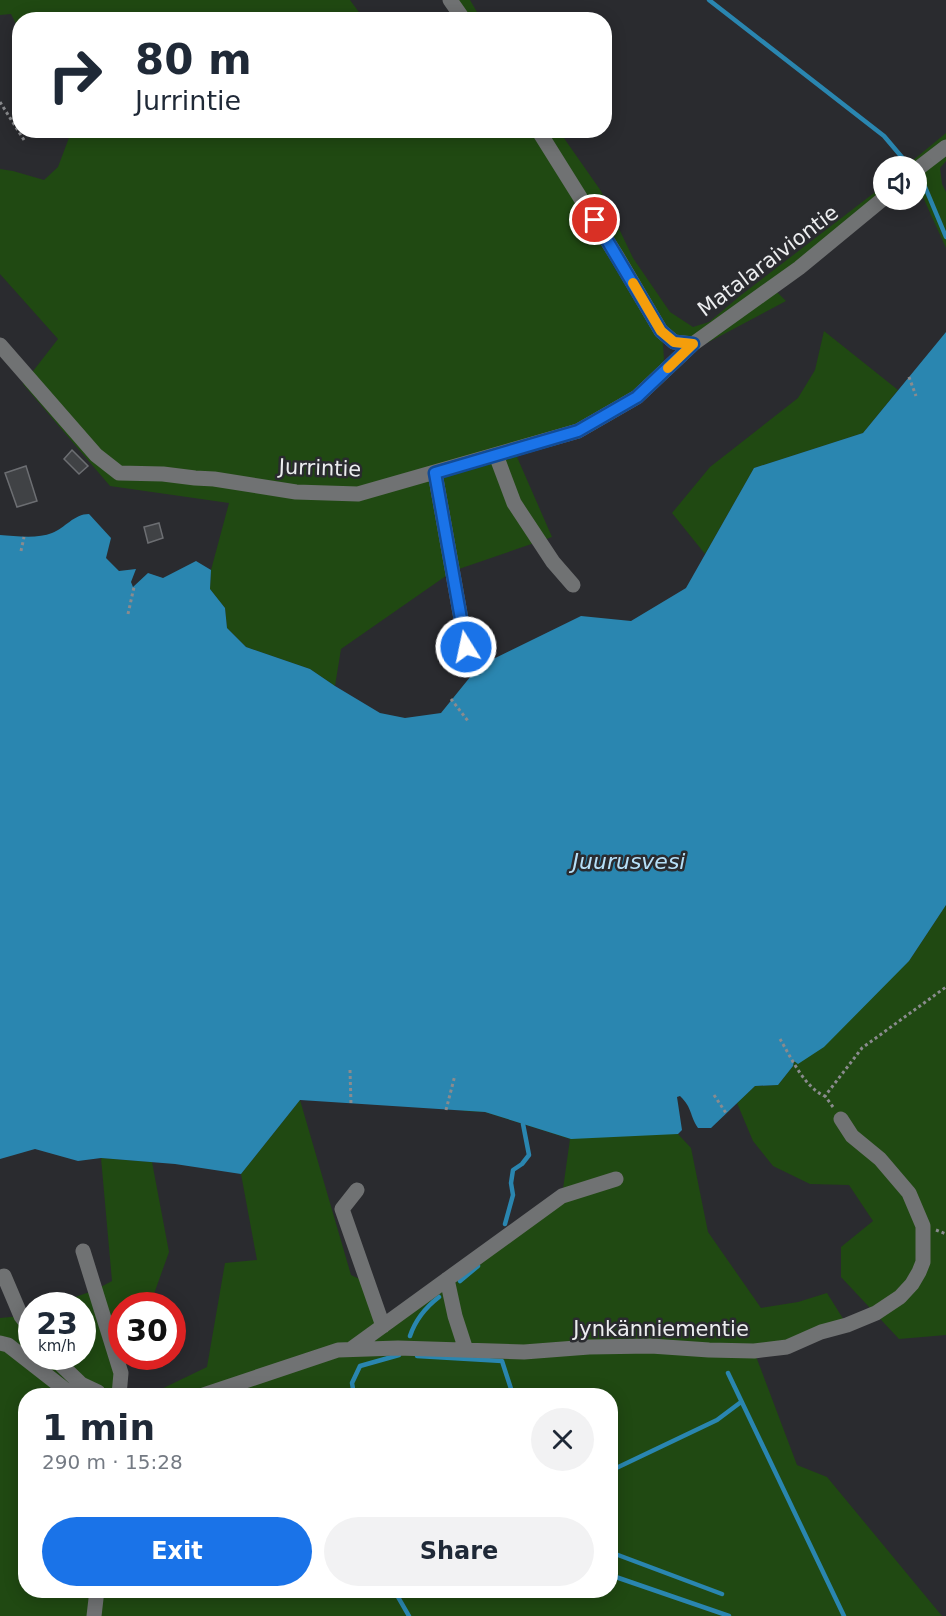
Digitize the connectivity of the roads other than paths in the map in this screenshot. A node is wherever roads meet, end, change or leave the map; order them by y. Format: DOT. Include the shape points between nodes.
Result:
graph roads {
  1 [pos="543,138"];
  2 [pos="946,147"];
  3 [pos="927,162"];
  4 [pos="873,207"];
  5 [pos="693,344"];
  6 [pos="0,345"];
  7 [pos="496,454"];
  8 [pos="435,473"];
  9 [pos="573,585"];
  10 [pos="466,647"];
  11 [pos="841,1119"];
  12 [pos="616,1179"];
  13 [pos="357,1190"];
  14 [pos="83,1251"];
  15 [pos="4,1276"];
  16 [pos="447,1279"];
  17 [pos="18,1309"];
  18 [pos="383,1326"];
  19 [pos="0,1343"];
  20 [pos="351,1349"];
  21 [pos="466,1350"];
  22 [pos="66,1370"];
  23 [pos="63,1388"];
  24 [pos="90,1388"];
  25 [pos="120,1388"];
  26 [pos="224,1388"];
  27 [pos="96,1598"];
  28 [pos="94,1616"];
  1 -- 5 [label="street, Matalaraiviontie" via="661,331 674,342"];
  2 -- 3 [label="street"];
  4 -- 5 [label="street, Matalaraiviontie" via="799,268"];
  5 -- 7 [label="street, Jurrintie" via="637,397 578,431"];
  6 -- 8 [label="street, Jurrintie" via="96,455 119,473 214,479 296,492 358,494"];
  7 -- 8 [label="street, Jurrintie"];
  7 -- 9 [label="street" via="514,503"];
  8 -- 10 [label="street"];
  11 -- 21 [label="street, Jynkänniementie" via="852,1136 880,1159 909,1193 923,1226 923,1262 919,1272 900,1297 876,1313 787,1347 754,1351 651,1346 524,1352"];
  12 -- 16 [label="street" via="562,1196"];
  13 -- 18 [label="street" via="342,1209"];
  14 -- 25 [label="street" via="121,1373"];
  15 -- 17 [label="street"];
  16 -- 18 [label="street"];
  16 -- 21 [label="street"];
  18 -- 20 [label="street"];
  19 -- 23 [label="street"];
  20 -- 21 [label="street, Jynkänniementie"];
  20 -- 26 [label="street, Jynkänniementie"];
  22 -- 24 [label="street"];
  27 -- 28 [label="street"];
}
